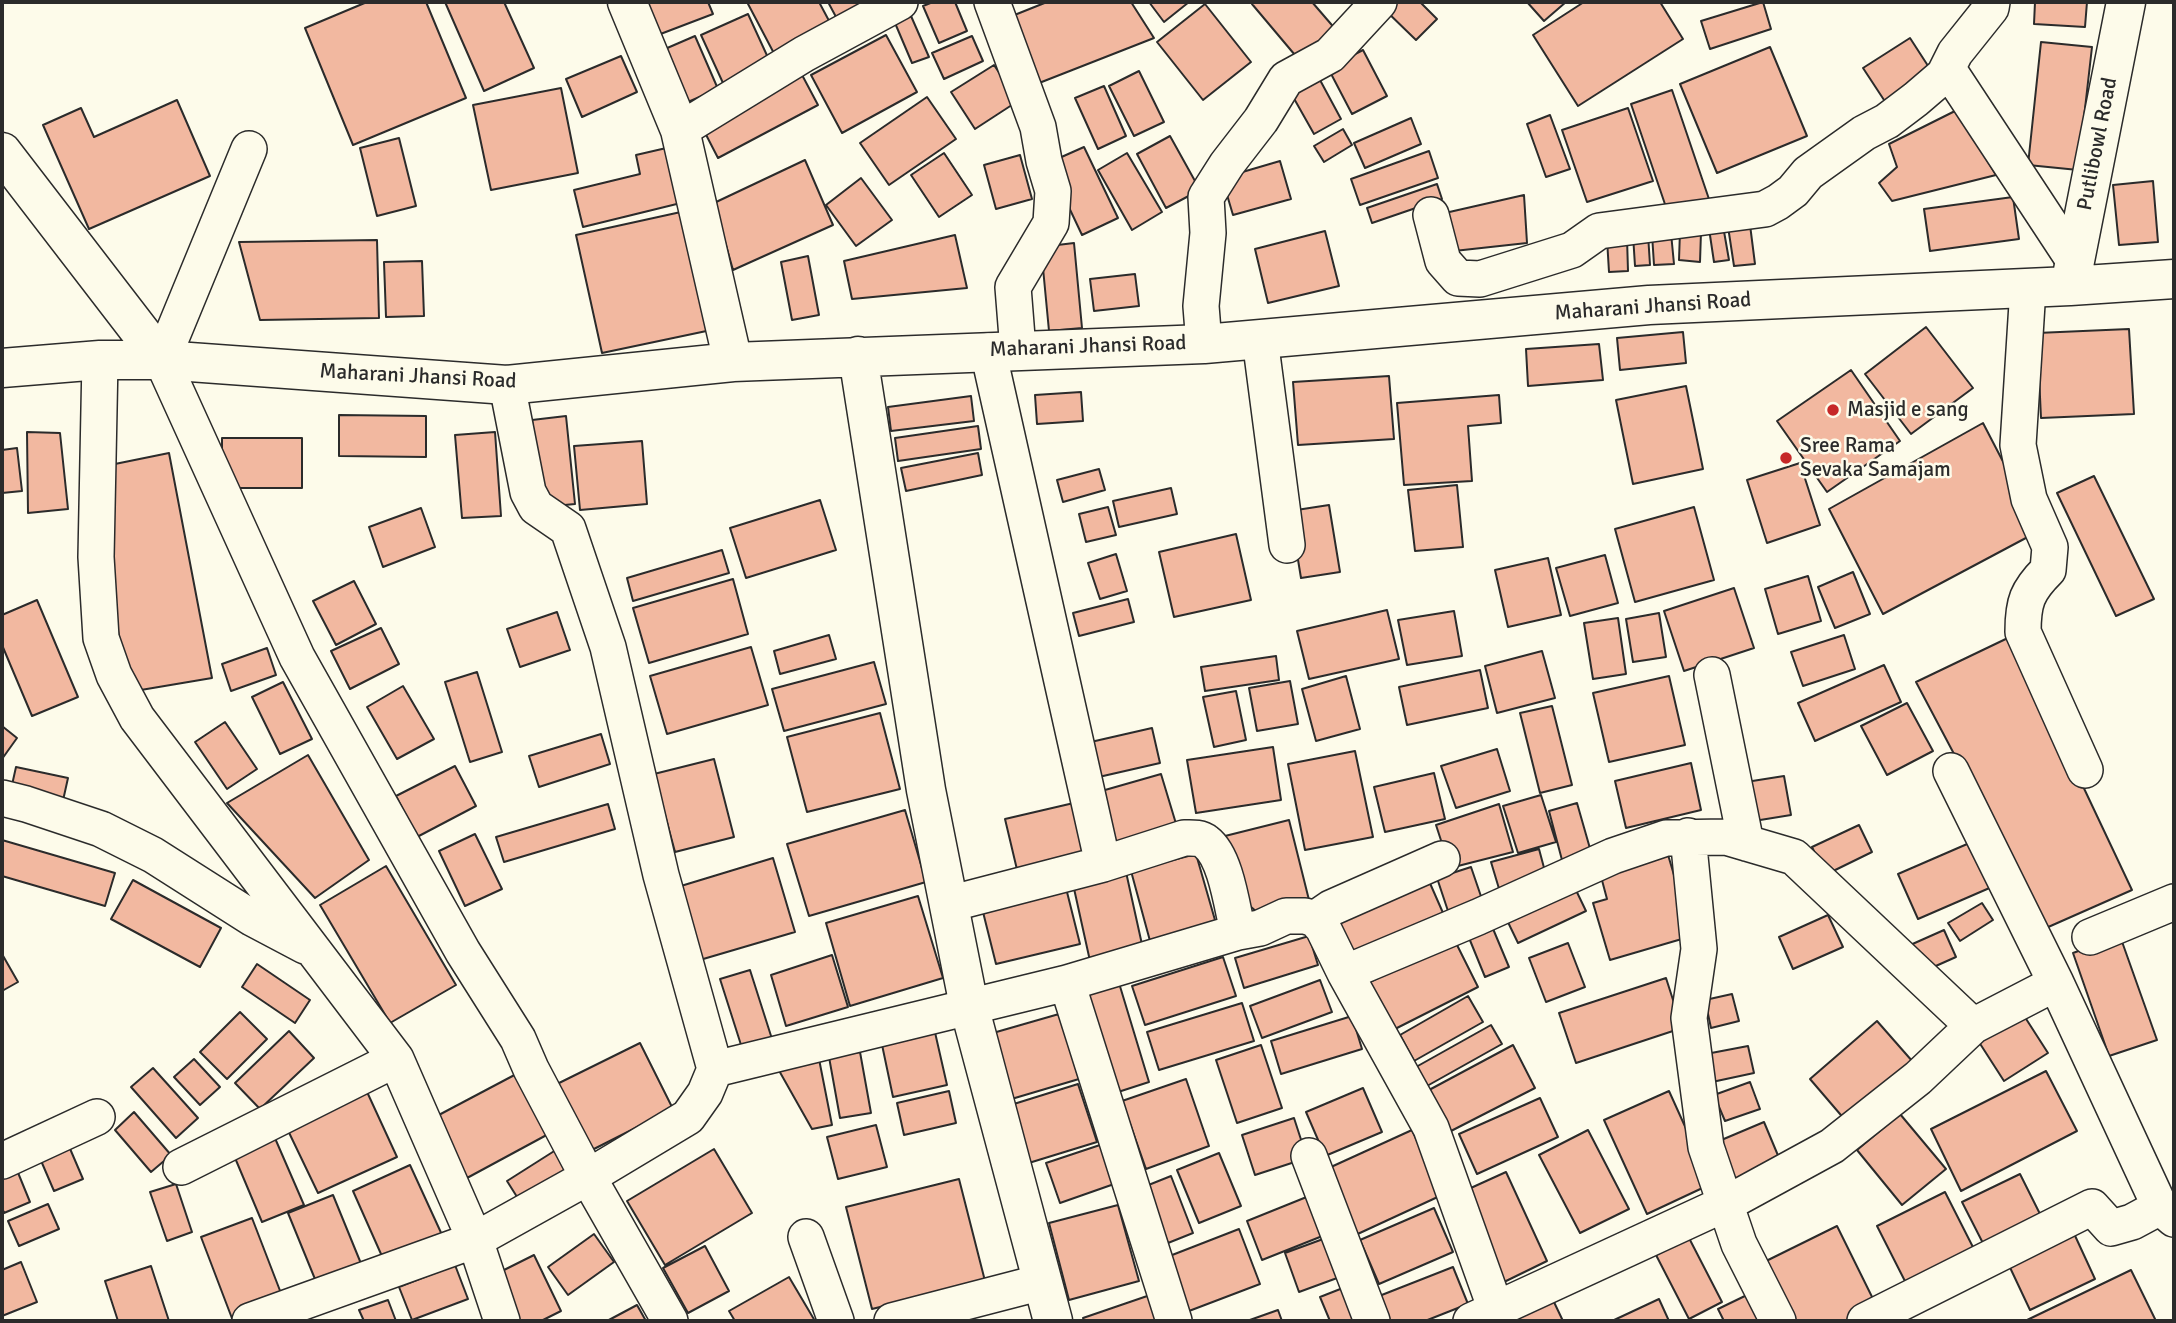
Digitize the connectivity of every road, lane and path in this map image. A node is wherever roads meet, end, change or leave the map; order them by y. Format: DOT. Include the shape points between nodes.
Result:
graph roads {
  1 [pos="626,2"];
  2 [pos="900,2"];
  3 [pos="992,2"];
  4 [pos="1379,2"];
  5 [pos="1992,2"];
  6 [pos="2126,2"];
  7 [pos="1948,69"];
  8 [pos="680,130"];
  9 [pos="249,149"];
  10 [pos="2,152"];
  11 [pos="1430,215"];
  12 [pos="2073,274"];
  13 [pos="2174,279"];
  14 [pos="2028,288"];
  15 [pos="1260,339"];
  16 [pos="1204,344"];
  17 [pos="1003,350"];
  18 [pos="858,356"];
  19 [pos="100,360"];
  20 [pos="162,360"];
  21 [pos="733,362"];
  22 [pos="2,368"];
  23 [pos="507,385"];
  24 [pos="1287,545"];
  25 [pos="1712,675"];
  26 [pos="2085,770"];
  27 [pos="1951,771"];
  28 [pos="2,798"];
  29 [pos="1688,836"];
  30 [pos="1745,843"];
  31 [pos="1442,859"];
  32 [pos="1103,864"];
  33 [pos="2174,902"];
  34 [pos="949,904"];
  35 [pos="1315,919"];
  36 [pos="1238,932"];
  37 [pos="2090,937"];
  38 [pos="314,951"];
  39 [pos="1345,972"];
  40 [pos="1067,983"];
  41 [pos="2056,983"];
  42 [pos="969,1006"];
  43 [pos="1973,1026"];
  44 [pos="396,1059"];
  45 [pos="715,1069"];
  46 [pos="97,1116"];
  47 [pos="1309,1156"];
  48 [pos="2,1161"];
  49 [pos="181,1167"];
  50 [pos="588,1177"];
  51 [pos="1724,1203"];
  52 [pos="2167,1213"];
  53 [pos="806,1237"];
  54 [pos="475,1240"];
  55 [pos="1042,1282"];
  56 [pos="1489,1317"];
  57 [pos="250,1321"];
  58 [pos="502,1321"];
  59 [pos="670,1321"];
  60 [pos="836,1321"];
  61 [pos="892,1321"];
  62 [pos="1054,1321"];
  63 [pos="1174,1321"];
  64 [pos="1372,1321"];
  65 [pos="1778,1321"];
  66 [pos="1865,1321"];
  1 -- 8 [label="street"];
  2 -- 8 [label="street"];
  3 -- 17 [label="street" via="1038,127 1053,191 1051,223 1013,287"];
  4 -- 16 [label="street" via="1331,55 1286,79 1206,197 1208,233 1201,306"];
  5 -- 7 [label="street"];
  6 -- 12 [label="street, Putlibowl Road"];
  7 -- 11 [label="street" via="1916,99 1808,173 1793,191 1765,209 1599,230 1573,250 1480,279 1458,278 1443,261"];
  7 -- 12 [label="street"];
  8 -- 21 [label="street"];
  9 -- 20 [label="street"];
  10 -- 20 [label="street"];
  12 -- 13 [label="street, Maharani Jhansi Road"];
  12 -- 14 [label="street, Maharani Jhansi Road"];
  14 -- 15 [label="street, Maharani Jhansi Road" via="1649,305"];
  14 -- 26 [label="street" via="2018,445 2029,499 2050,547 2048,570 2032,586 2023,610 2023,632"];
  15 -- 16 [label="street, Maharani Jhansi Road"];
  15 -- 24 [label="street"];
  16 -- 17 [label="street, Maharani Jhansi Road"];
  17 -- 18 [label="street, Maharani Jhansi Road"];
  17 -- 32 [label="street"];
  18 -- 21 [label="street, Maharani Jhansi Road"];
  18 -- 34 [label="street" via="926,790"];
  19 -- 20 [label="street, Maharani Jhansi Road"];
  19 -- 22 [label="street, Maharani Jhansi Road"];
  19 -- 38 [label="street" via="96,557 101,638 114,675 136,718"];
  20 -- 23 [label="street, Maharani Jhansi Road"];
  20 -- 50 [label="street" via="297,657 517,1039"];
  21 -- 23 [label="street, Maharani Jhansi Road"];
  23 -- 45 [label="street" via="528,492 536,507 568,529 608,647 661,875"];
  25 -- 30 [label="street"];
  27 -- 41 [label="street"];
  28 -- 38 [label="street" via="111,834"];
  29 -- 30 [label="street" via="1726,837"];
  29 -- 39 [label="street" via="1666,838 1613,856"];
  29 -- 51 [label="street" via="1699,949 1689,1018 1706,1147"];
  30 -- 43 [label="street" via="1794,857"];
  31 -- 35 [label="street"];
  32 -- 34 [label="street"];
  32 -- 36 [label="street" via="1184,838 1205,841 1219,857"];
  33 -- 37 [label="street"];
  34 -- 42 [label="street"];
  35 -- 36 [label="street" via="1286,916"];
  35 -- 39 [label="street"];
  36 -- 40 [label="street"];
  38 -- 44 [label="street"];
  39 -- 56 [label="street" via="1431,1128"];
  40 -- 42 [label="street"];
  40 -- 63 [label="street"];
  41 -- 43 [label="street"];
  41 -- 52 [label="street"];
  42 -- 45 [label="street"];
  42 -- 55 [label="street"];
  43 -- 51 [label="street" via="1918,1078 1832,1146"];
  44 -- 49 [label="street"];
  44 -- 54 [label="street"];
  45 -- 50 [label="street" via="688,1117"];
  46 -- 48 [label="street"];
  47 -- 64 [label="street"];
  50 -- 54 [label="street"];
  50 -- 59 [label="street"];
  51 -- 56 [label="street"];
  51 -- 65 [label="street"];
  52 -- 66 [label="street" via="2111,1228 2092,1207"];
  53 -- 60 [label="street"];
  54 -- 57 [label="street"];
  54 -- 58 [label="street"];
  55 -- 61 [label="street"];
  55 -- 62 [label="street"];
}
